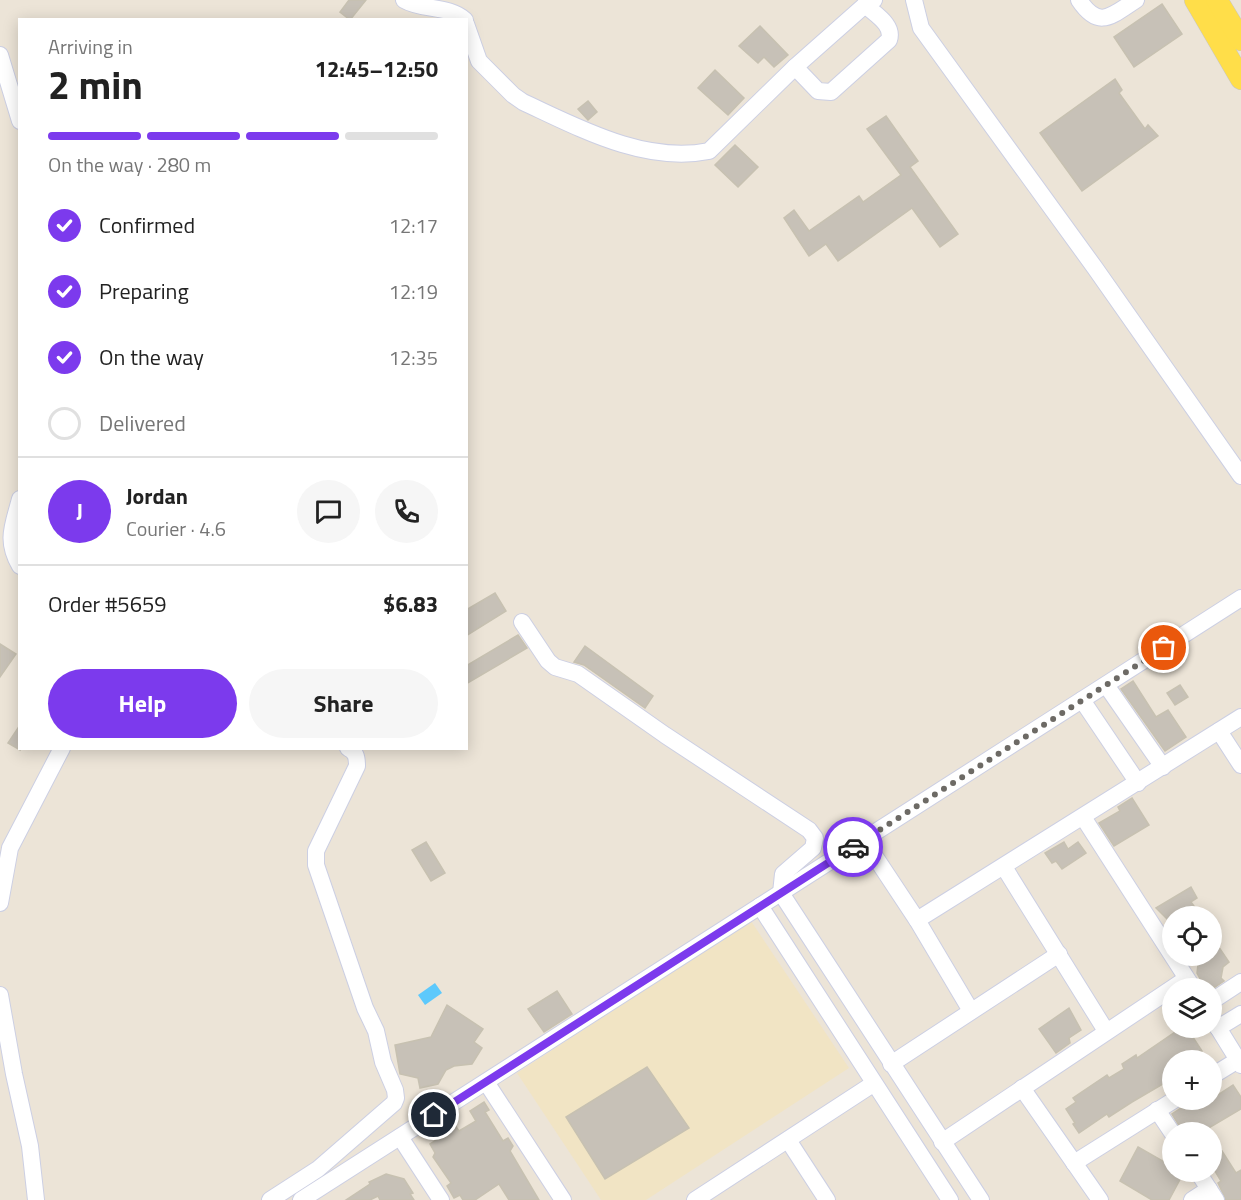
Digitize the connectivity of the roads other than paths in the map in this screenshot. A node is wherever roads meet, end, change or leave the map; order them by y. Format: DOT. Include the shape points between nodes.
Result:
graph roads {
  1 [pos="404,0"];
  2 [pos="914,0"];
  3 [pos="1079,0"];
  4 [pos="1136,0"];
  5 [pos="1196,0"];
  6 [pos="1217,0"];
  7 [pos="869,2"];
  8 [pos="461,18"];
  9 [pos="468,28"];
  10 [pos="1241,40"];
  11 [pos="0,55"];
  12 [pos="795,67"];
  13 [pos="1238,67"];
  14 [pos="18,114"];
  15 [pos="1241,476"];
  16 [pos="18,507"];
  17 [pos="18,563"];
  18 [pos="1241,598"];
  19 [pos="522,622"];
  20 [pos="1106,685"];
  21 [pos="1082,700"];
  22 [pos="1241,717"];
  23 [pos="1219,731"];
  24 [pos="61,750"];
  25 [pos="351,750"];
  26 [pos="1241,765"];
  27 [pos="1163,767"];
  28 [pos="1138,783"];
  29 [pos="1083,817"];
  30 [pos="864,840"];
  31 [pos="1004,867"];
  32 [pos="781,893"];
  33 [pos="0,903"];
  34 [pos="760,906"];
  35 [pos="917,920"];
  36 [pos="1059,954"];
  37 [pos="1186,978"];
  38 [pos="1241,982"];
  39 [pos="1222,994"];
  40 [pos="0,995"];
  41 [pos="1162,1000"];
  42 [pos="971,1011"];
  43 [pos="1241,1014"];
  44 [pos="1222,1021"];
  45 [pos="1106,1031"];
  46 [pos="1222,1034"];
  47 [pos="1239,1062"];
  48 [pos="891,1064"];
  49 [pos="1222,1071"];
  50 [pos="486,1082"];
  51 [pos="873,1084"];
  52 [pos="1022,1088"];
  53 [pos="1162,1107"];
  54 [pos="1157,1110"];
  55 [pos="1165,1122"];
  56 [pos="400,1137"];
  57 [pos="788,1140"];
  58 [pos="942,1142"];
  59 [pos="1074,1163"];
  60 [pos="1204,1182"];
  61 [pos="1212,1195"];
  62 [pos="36,1200"];
  63 [pos="270,1200"];
  64 [pos="301,1200"];
  65 [pos="441,1200"];
  66 [pos="563,1200"];
  67 [pos="695,1200"];
  68 [pos="827,1200"];
  69 [pos="950,1200"];
  70 [pos="981,1200"];
  71 [pos="1100,1200"];
  72 [pos="1192,1200"];
  1 -- 8 [label="street" via="425,8 451,11"];
  2 -- 15 [label="street" via="926,36"];
  3 -- 4 [label="street" via="1089,15 1099,18 1111,16"];
  5 -- 13 [label="main road"];
  6 -- 10 [label="main road"];
  7 -- 12 [label="street"];
  7 -- 12 [label="street" via="889,27 889,40 831,92 818,92"];
  9 -- 12 [label="street" via="479,61 523,102 602,138 673,155 709,151"];
  11 -- 14 [label="street"];
  16 -- 17 [label="street" via="10,540"];
  18 -- 20 [label="street"];
  19 -- 32 [label="street" via="555,667 578,674 809,830 815,838 813,848 783,874"];
  20 -- 21 [label="street"];
  20 -- 27 [label="street"];
  21 -- 28 [label="street"];
  21 -- 30 [label="street"];
  22 -- 23 [label="street"];
  23 -- 26 [label="street"];
  23 -- 27 [label="street"];
  24 -- 33 [label="street" via="10,848"];
  25 -- 63 [label="street" via="357,756 357,766 316,851 316,865 396,1098 318,1169"];
  27 -- 28 [label="street"];
  28 -- 29 [label="street"];
  29 -- 31 [label="street"];
  29 -- 37 [label="street"];
  30 -- 32 [label="street"];
  30 -- 35 [label="street"];
  31 -- 35 [label="street"];
  31 -- 36 [label="street"];
  32 -- 34 [label="street"];
  32 -- 48 [label="street"];
  34 -- 50 [label="street"];
  34 -- 51 [label="street"];
  35 -- 42 [label="street"];
  36 -- 42 [label="street"];
  36 -- 45 [label="street"];
  38 -- 39 [label="street"];
  40 -- 62 [label="street" via="30,1146"];
  41 -- 45 [label="street"];
  42 -- 48 [label="street"];
  43 -- 44 [label="street"];
  45 -- 52 [label="street"];
  46 -- 47 [label="street"];
  47 -- 49 [label="street"];
  48 -- 58 [label="street"];
  50 -- 56 [label="street"];
  50 -- 66 [label="street"];
  51 -- 57 [label="street"];
  51 -- 69 [label="street"];
  52 -- 58 [label="street"];
  52 -- 59 [label="street"];
  53 -- 54 [label="street"];
  54 -- 55 [label="street"];
  54 -- 59 [label="street"];
  56 -- 64 [label="street"];
  56 -- 65 [label="street"];
  57 -- 67 [label="street"];
  57 -- 68 [label="street"];
  58 -- 70 [label="street"];
  59 -- 71 [label="street"];
  60 -- 61 [label="street"];
  61 -- 72 [label="street"];
}
